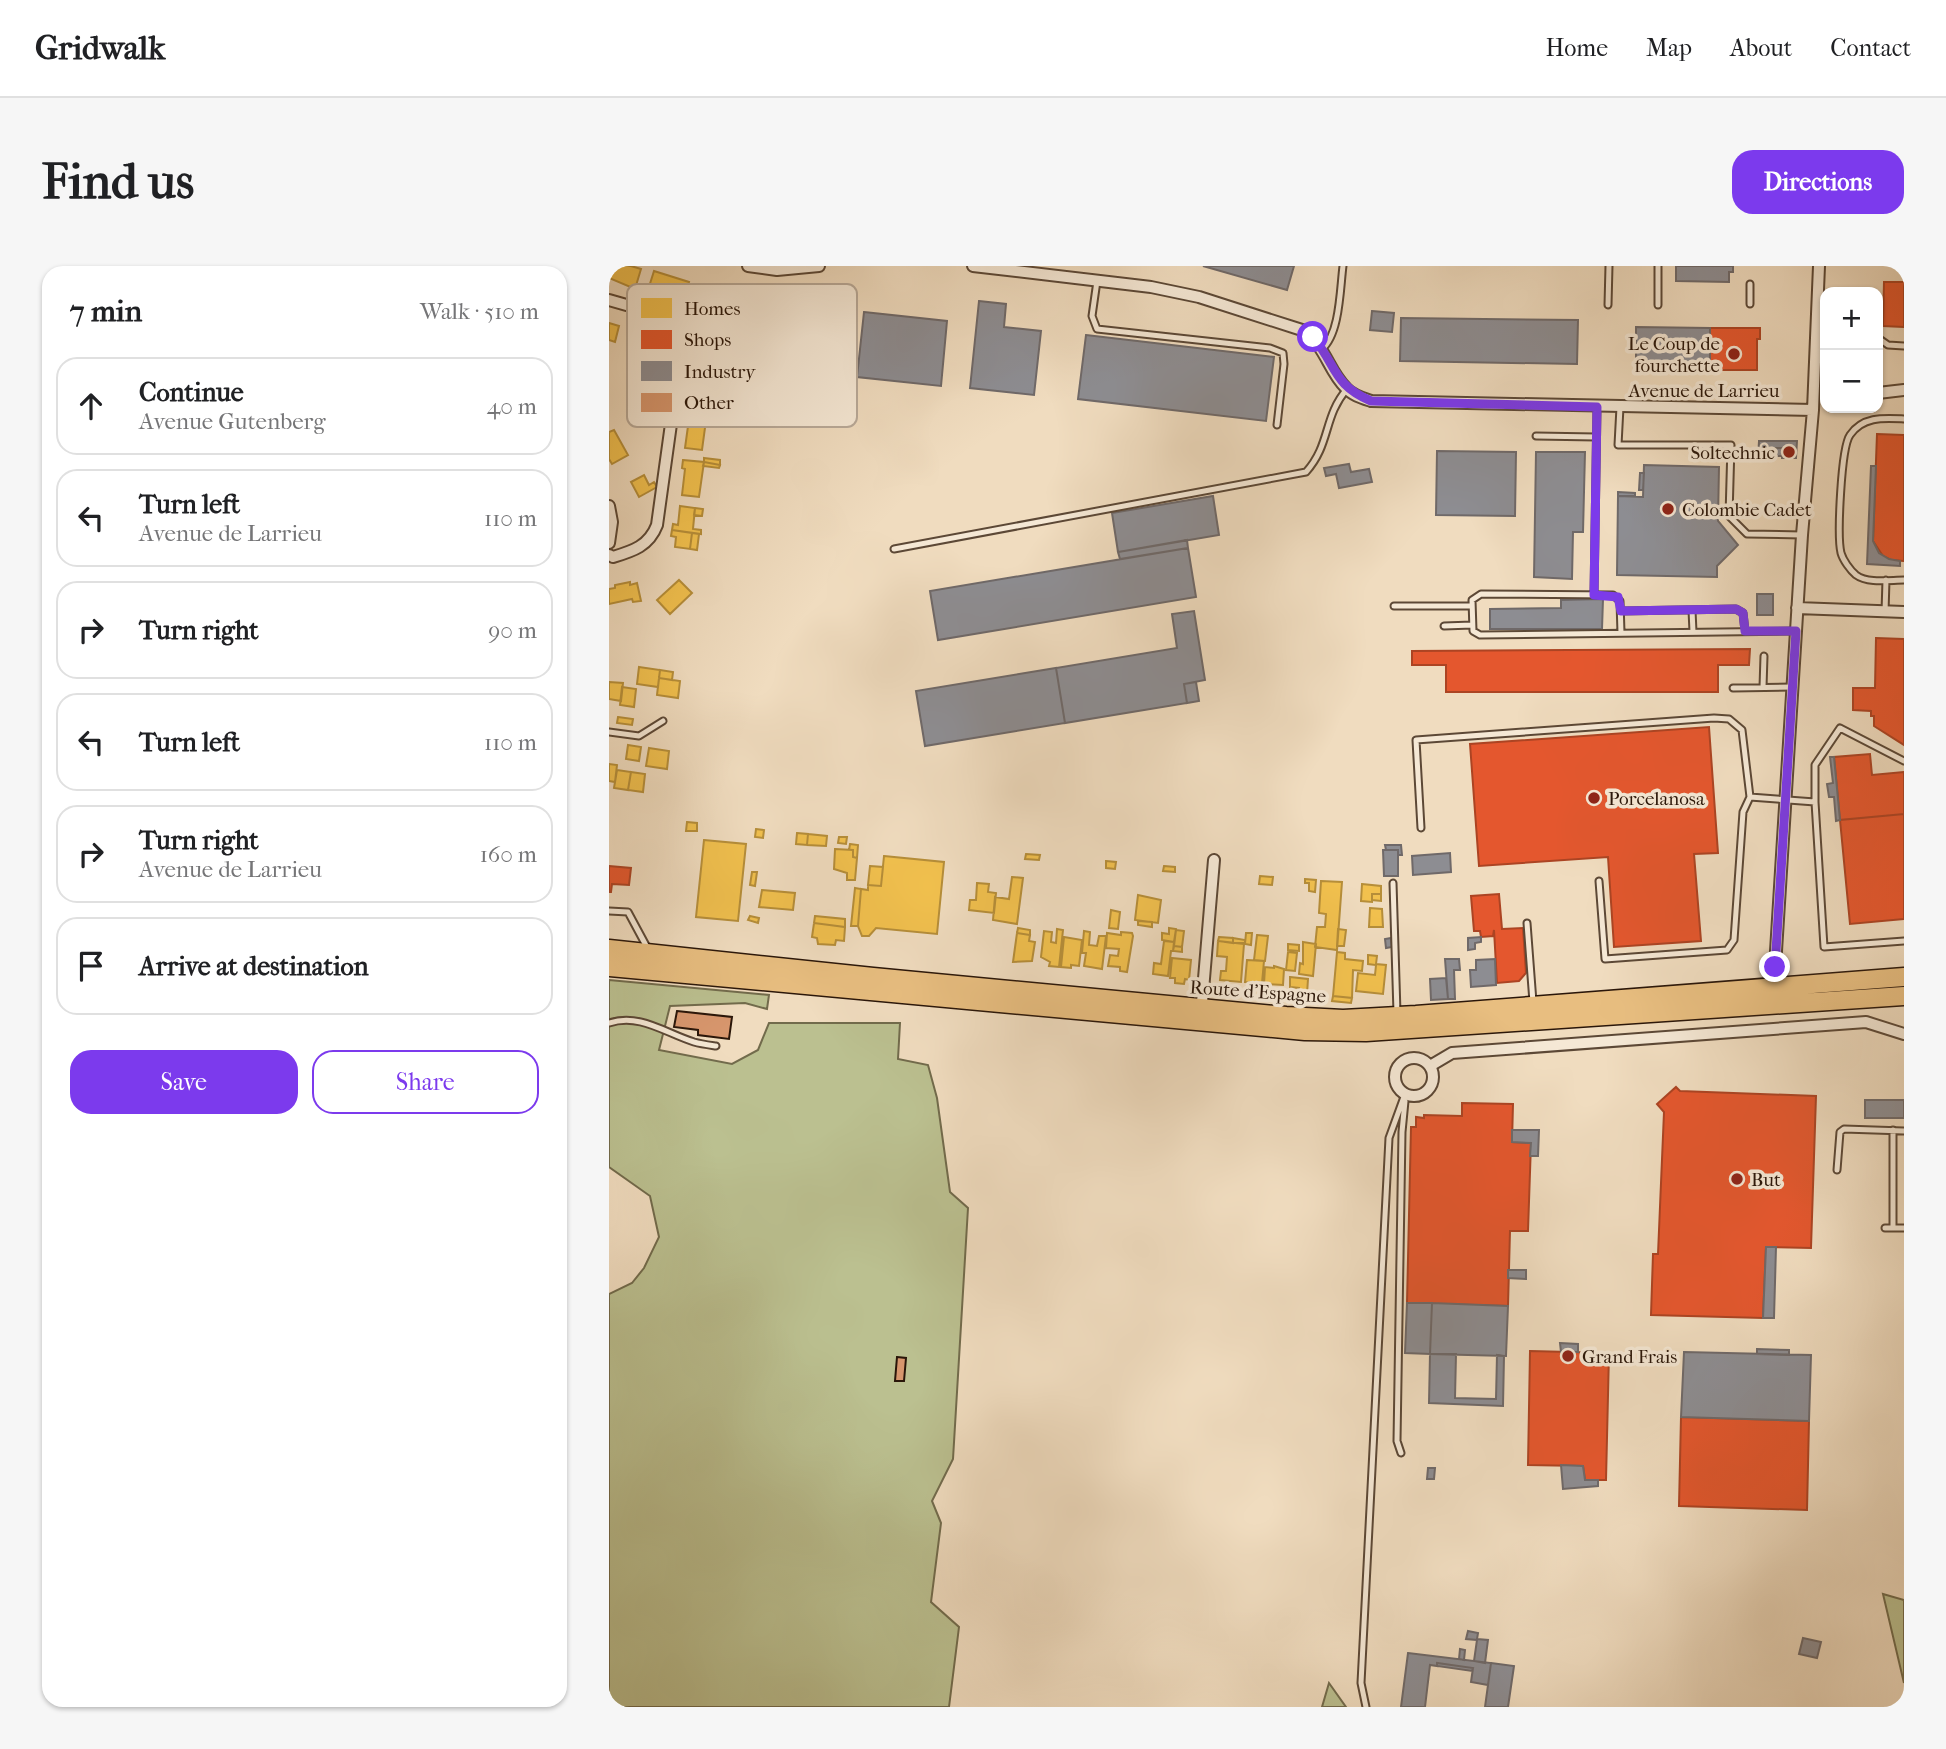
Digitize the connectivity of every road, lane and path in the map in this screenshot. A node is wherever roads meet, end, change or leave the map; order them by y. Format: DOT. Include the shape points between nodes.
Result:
graph roads {
  1 [pos="748,266"];
  2 [pos="819,266"];
  3 [pos="972,266"];
  4 [pos="1342,266"];
  5 [pos="1609,266"];
  6 [pos="1658,266"];
  7 [pos="1819,266"];
  8 [pos="1097,281"];
  9 [pos="1750,284"];
  10 [pos="609,300"];
  11 [pos="1820,300"];
  12 [pos="1749,304"];
  13 [pos="627,305"];
  14 [pos="1608,305"];
  15 [pos="1658,305"];
  16 [pos="1883,342"];
  17 [pos="1904,346"];
  18 [pos="1322,349"];
  19 [pos="1820,350"];
  20 [pos="1347,389"];
  21 [pos="1904,390"];
  22 [pos="1883,392"];
  23 [pos="1819,396"];
  24 [pos="1597,407"];
  25 [pos="1620,407"];
  26 [pos="1813,410"];
  27 [pos="1904,419"];
  28 [pos="1277,425"];
  29 [pos="671,427"];
  30 [pos="1536,436"];
  31 [pos="1596,437"];
  32 [pos="609,506"];
  33 [pos="1802,534"];
  34 [pos="609,543"];
  35 [pos="894,549"];
  36 [pos="609,555"];
  37 [pos="1886,580"];
  38 [pos="1904,580"];
  39 [pos="1594,595"];
  40 [pos="1394,606"];
  41 [pos="1472,606"];
  42 [pos="1797,608"];
  43 [pos="1692,610"];
  44 [pos="1621,611"];
  45 [pos="1885,611"];
  46 [pos="1904,612"];
  47 [pos="1472,625"];
  48 [pos="1444,626"];
  49 [pos="1745,631"];
  50 [pos="1796,631"];
  51 [pos="1693,632"];
  52 [pos="1621,633"];
  53 [pos="1763,656"];
  54 [pos="1763,687"];
  55 [pos="1793,687"];
  56 [pos="1733,688"];
  57 [pos="663,721"];
  58 [pos="609,732"];
  59 [pos="1904,761"];
  60 [pos="1750,797"];
  61 [pos="1787,800"];
  62 [pos="1815,802"];
  63 [pos="1421,828"];
  64 [pos="1214,860"];
  65 [pos="1599,881"];
  66 [pos="1393,883"];
  67 [pos="609,911"];
  68 [pos="1527,923"];
  69 [pos="1904,941"];
  70 [pos="609,949"];
  71 [pos="650,953"];
  72 [pos="609,967"];
  73 [pos="1904,977"];
  74 [pos="1776,985"];
  75 [pos="1904,996"];
  76 [pos="1533,1006"];
  77 [pos="1201,1016"];
  78 [pos="1388,1021"];
  79 [pos="609,1023"];
  80 [pos="1904,1034"];
  81 [pos="716,1046"];
  82 [pos="1430,1066"];
  83 [pos="1405,1094"];
  84 [pos="1893,1130"];
  85 [pos="1904,1131"];
  86 [pos="1837,1170"];
  87 [pos="1885,1228"];
  88 [pos="1893,1228"];
  89 [pos="1904,1228"];
  90 [pos="1401,1453"];
  91 [pos="1366,1707"];
  1 -- 2 [label="street" via="777,270"];
  3 -- 8 [label="street"];
  4 -- 18 [label="lane" via="1330,342"];
  5 -- 14 [label="lane"];
  6 -- 15 [label="lane"];
  7 -- 11 [label="street"];
  8 -- 18 [label="street" via="1199,297 1302,330"];
  8 -- 28 [label="lane" via="1092,316 1097,329 1283,353"];
  9 -- 12 [label="lane"];
  10 -- 13 [label="street"];
  16 -- 17 [label="lane"];
  18 -- 20 [label="street"];
  19 -- 23 [label="street"];
  20 -- 24 [label="street, Avenue de Larrieu" via="1384,402"];
  20 -- 35 [label="lane" via="1331,411 1321,452 1306,472"];
  21 -- 22 [label="street"];
  23 -- 26 [label="street"];
  24 -- 25 [label="street, Avenue de Larrieu"];
  24 -- 31 [label="lane"];
  25 -- 26 [label="street, Avenue de Larrieu"];
  25 -- 33 [label="lane" via="1618,445 1731,445 1729,516 1747,534"];
  26 -- 33 [label="street"];
  27 -- 37 [label="lane" via="1877,418 1863,423 1850,434 1844,448 1841,553 1857,576"];
  29 -- 36 [label="street" via="652,539 634,551"];
  30 -- 31 [label="lane"];
  31 -- 39 [label="lane"];
  32 -- 34 [label="street" via="613,522"];
  33 -- 42 [label="street"];
  37 -- 38 [label="lane"];
  37 -- 45 [label="lane"];
  39 -- 41 [label="lane" via="1481,594 1474,597"];
  39 -- 44 [label="lane" via="1618,597"];
  40 -- 41 [label="lane"];
  41 -- 47 [label="lane"];
  42 -- 45 [label="street"];
  42 -- 50 [label="street"];
  43 -- 44 [label="lane"];
  43 -- 49 [label="lane" via="1739,610"];
  43 -- 51 [label="lane"];
  44 -- 52 [label="lane"];
  45 -- 46 [label="street"];
  47 -- 48 [label="lane"];
  47 -- 52 [label="lane" via="1480,635"];
  49 -- 50 [label="lane"];
  49 -- 51 [label="lane"];
  50 -- 55 [label="street"];
  51 -- 52 [label="lane"];
  53 -- 54 [label="lane"];
  54 -- 55 [label="lane"];
  54 -- 56 [label="lane"];
  55 -- 61 [label="street"];
  57 -- 58 [label="lane" via="639,736"];
  59 -- 62 [label="lane" via="1840,728 1815,765"];
  60 -- 61 [label="lane"];
  60 -- 63 [label="lane" via="1742,730 1730,719 1416,740"];
  60 -- 65 [label="lane" via="1743,812 1734,940 1727,950 1605,959"];
  61 -- 62 [label="lane"];
  61 -- 74 [label="street"];
  62 -- 69 [label="lane" via="1824,947"];
  64 -- 77 [label="street"];
  66 -- 78 [label="lane"];
  67 -- 71 [label="lane" via="628,912"];
  68 -- 76 [label="lane"];
  70 -- 71 [label="main road, Route d'Espagne"];
  71 -- 77 [label="main road, Route d'Espagne"];
  72 -- 77 [label="main road, Route d'Espagne"];
  73 -- 74 [label="main road, Route d'Espagne"];
  74 -- 76 [label="main road, Route d'Espagne"];
  75 -- 78 [label="main road, Route d'Espagne"];
  76 -- 78 [label="main road, Route d'Espagne"];
  77 -- 78 [label="main road, Route d'Espagne" via="1305,1031"];
  79 -- 81 [label="lane" via="643,1021"];
  80 -- 82 [label="street" via="1866,1022 1452,1053"];
  82 -- 83 [label="street" via="1431,1087 1420,1096"];
  82 -- 83 [label="street" via="1415,1058 1400,1065 1395,1081"];
  83 -- 90 [label="lane" via="1397,1441"];
  83 -- 91 [label="lane" via="1389,1138 1361,1684"];
  84 -- 85 [label="lane"];
  84 -- 86 [label="lane" via="1844,1129"];
  84 -- 88 [label="lane"];
  87 -- 88 [label="lane"];
  88 -- 89 [label="lane"];
}
